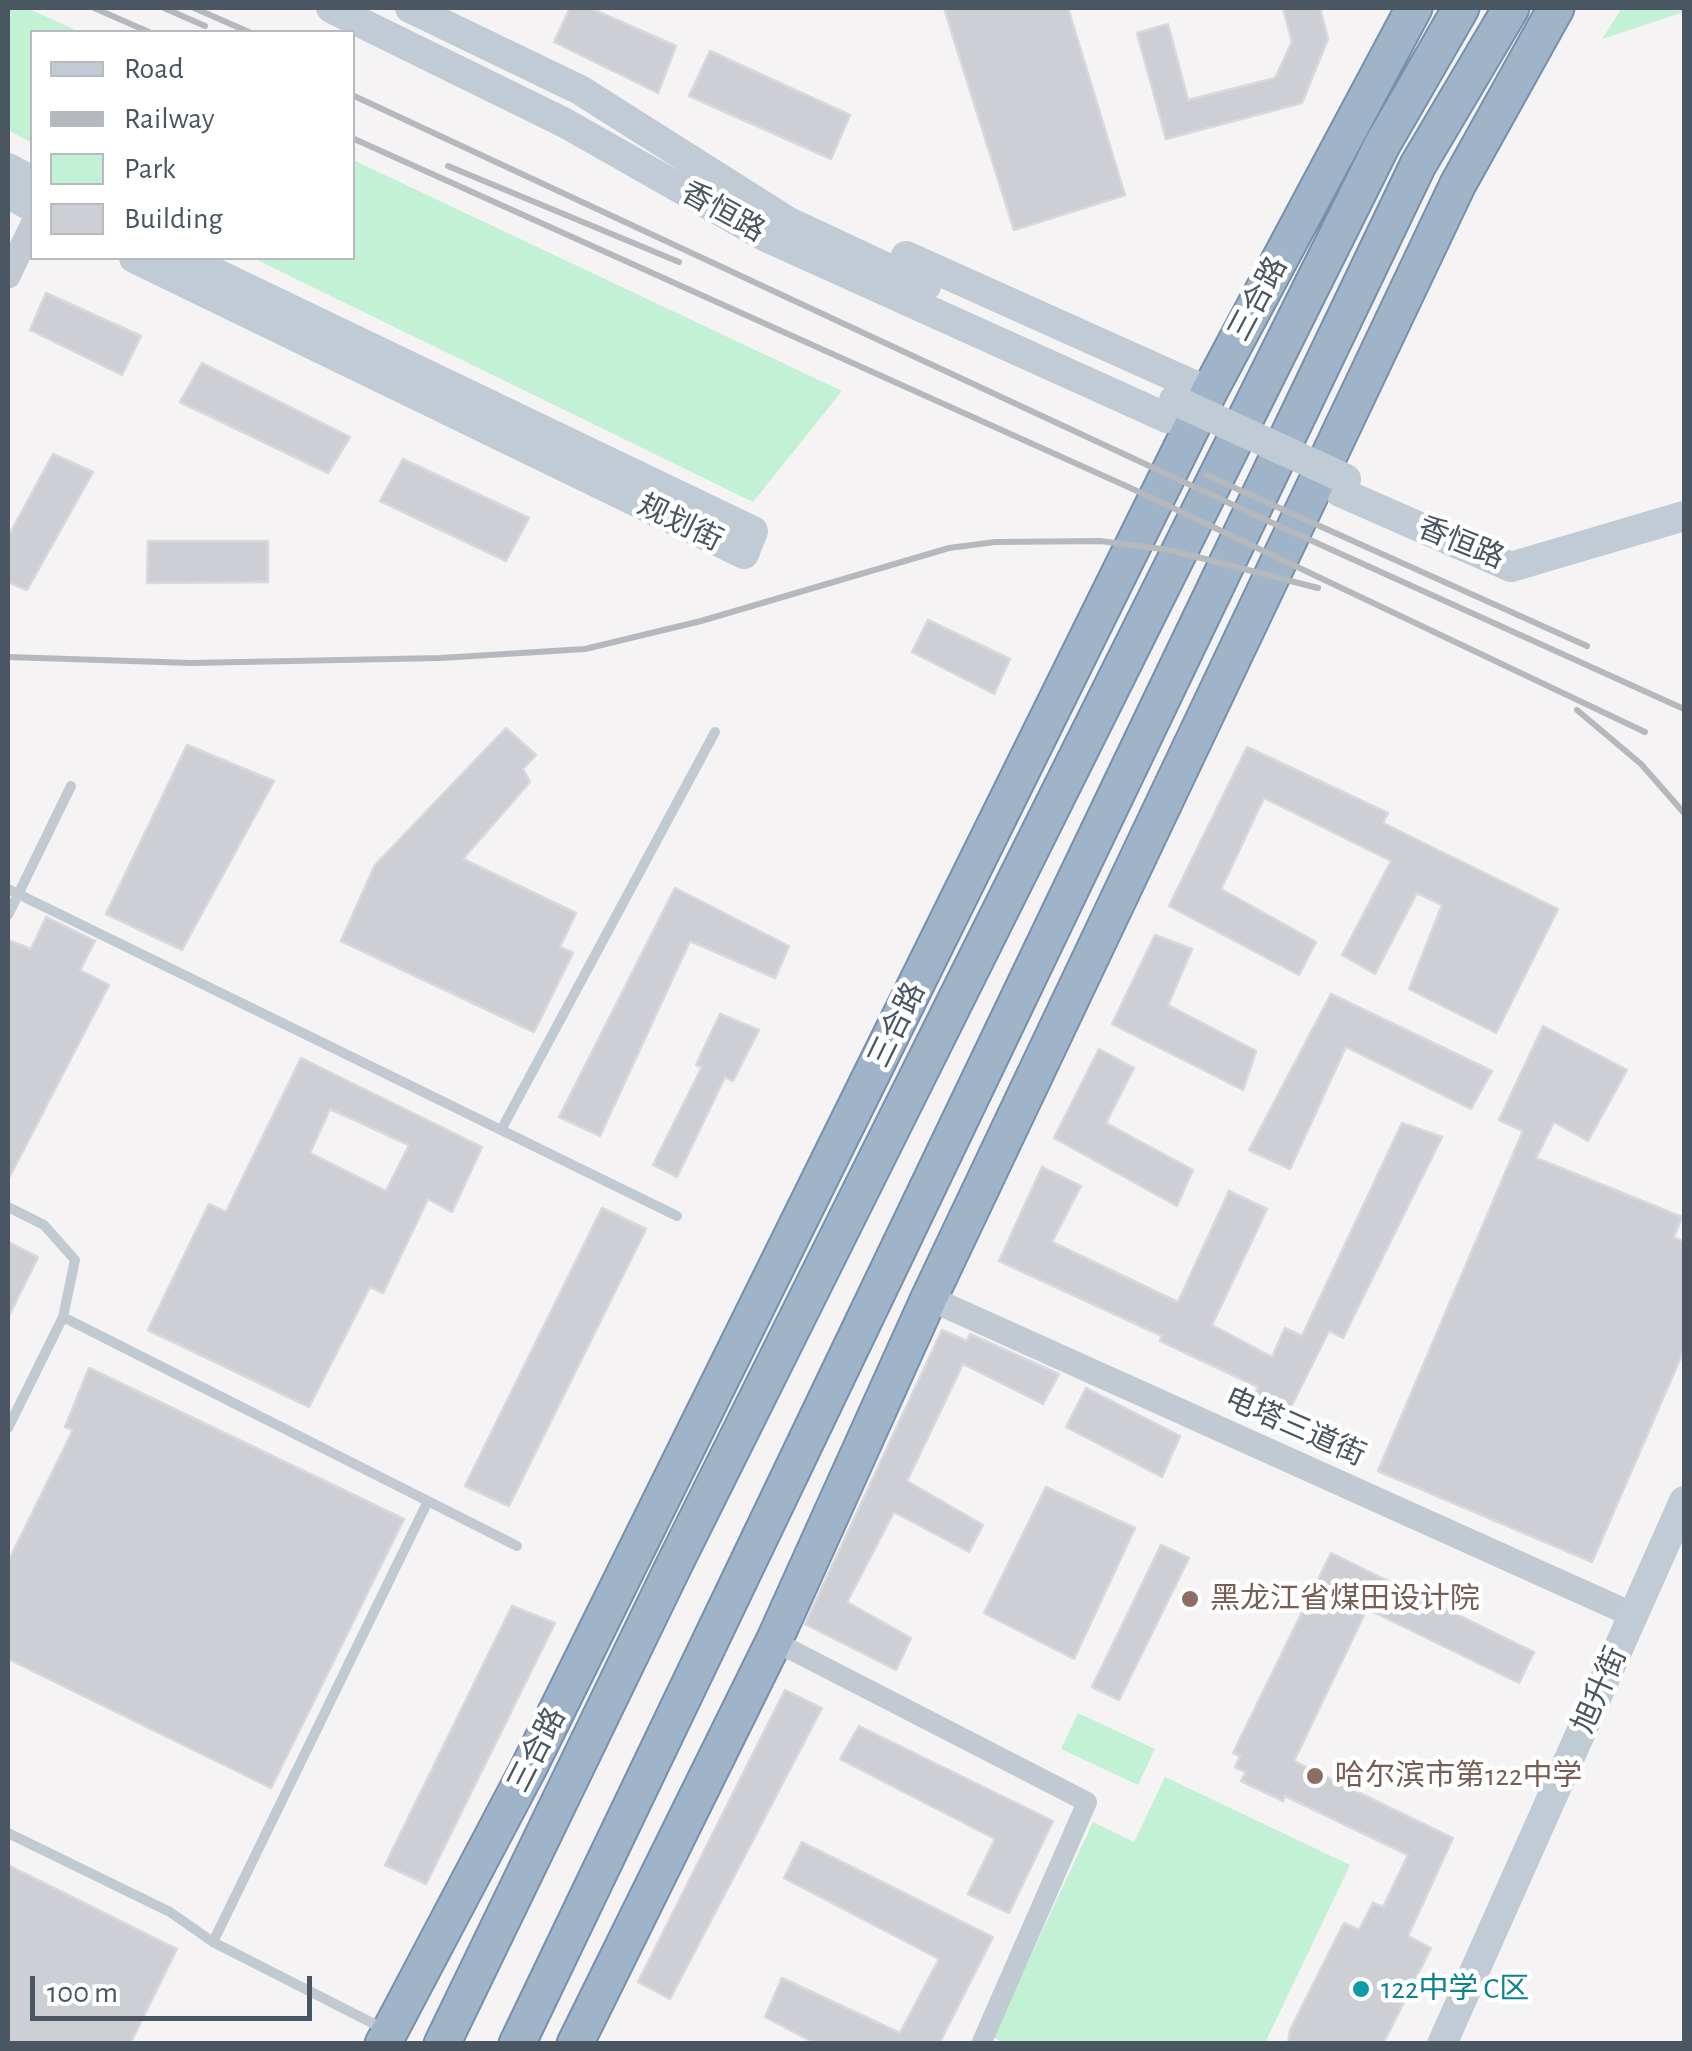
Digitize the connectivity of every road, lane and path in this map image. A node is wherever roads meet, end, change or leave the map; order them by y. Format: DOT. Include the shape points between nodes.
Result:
graph roads {
  1 [pos="331,8"];
  2 [pos="410,8"];
  3 [pos="1414,8"];
  4 [pos="1462,8"];
  5 [pos="1511,8"];
  6 [pos="1556,8"];
  7 [pos="692,159"];
  8 [pos="8,168"];
  9 [pos="30,181"];
  10 [pos="8,193"];
  11 [pos="30,206"];
  12 [pos="30,230"];
  13 [pos="138,260"];
  14 [pos="188,260"];
  15 [pos="8,276"];
  16 [pos="1209,392"];
  17 [pos="1171,409"];
  18 [pos="1684,516"];
  19 [pos="715,732"];
  20 [pos="71,786"];
  21 [pos="13,891"];
  22 [pos="8,915"];
  23 [pos="502,1130"];
  24 [pos="8,1206"];
  25 [pos="677,1216"];
  26 [pos="929,1298"];
  27 [pos="63,1318"];
  28 [pos="8,1428"];
  29 [pos="1684,1500"];
  30 [pos="427,1503"];
  31 [pos="517,1546"];
  32 [pos="674,1565"];
  33 [pos="1633,1615"];
  34 [pos="774,1641"];
  35 [pos="528,1769"];
  36 [pos="8,1833"];
  37 [pos="213,1942"];
  38 [pos="386,2038"];
  39 [pos="442,2044"];
  40 [pos="516,2044"];
  41 [pos="575,2044"];
  42 [pos="981,2044"];
  43 [pos="1442,2044"];
  1 -- 17 [label="main road, 香恒路" via="565,123 764,236"];
  2 -- 7 [label="main road, 香恒路" via="580,90"];
  3 -- 16 [label="highway, 三合路"];
  4 -- 32 [label="highway" via="1382,146"];
  5 -- 40 [label="highway" via="1418,165"];
  6 -- 26 [label="highway" via="1458,184"];
  7 -- 16 [label="main road"];
  7 -- 17 [label="main road, 香恒路" via="787,222"];
  8 -- 9 [label="main road"];
  10 -- 11 [label="main road"];
  12 -- 15 [label="street"];
  13 -- 14 [label="main road, 规划街" via="744,554 753,532"];
  16 -- 35 [label="highway, 三合路"];
  17 -- 18 [label="main road, 香恒路" via="1512,568"];
  19 -- 23 [label="lane"];
  20 -- 21 [label="lane"];
  21 -- 22 [label="lane"];
  21 -- 23 [label="lane"];
  23 -- 25 [label="lane"];
  24 -- 27 [label="lane" via="44,1225 75,1260"];
  26 -- 33 [label="street, 电塔三道街"];
  26 -- 34 [label="highway"];
  27 -- 28 [label="lane"];
  27 -- 30 [label="lane"];
  29 -- 33 [label="main road, 旭升街"];
  30 -- 31 [label="lane"];
  30 -- 37 [label="lane"];
  32 -- 35 [label="highway"];
  32 -- 39 [label="highway"];
  33 -- 43 [label="main road, 旭升街"];
  34 -- 41 [label="highway"];
  34 -- 42 [label="street" via="1087,1802"];
  35 -- 38 [label="highway, 三合路"];
  36 -- 37 [label="lane" via="170,1912"];
  37 -- 38 [label="lane"];
}
